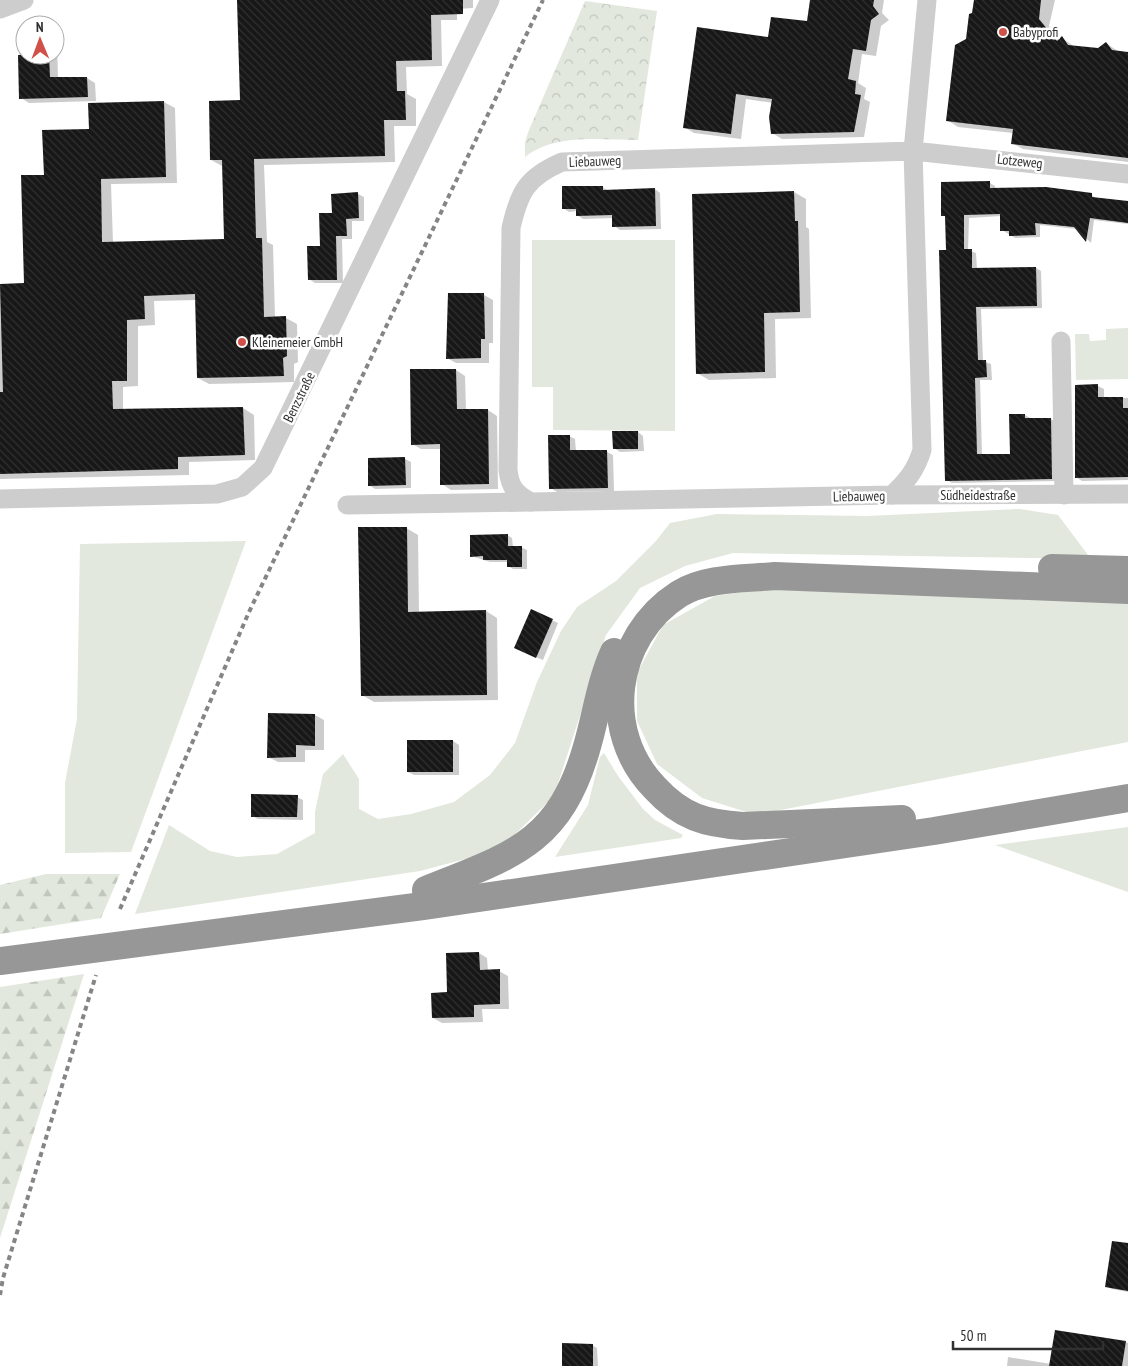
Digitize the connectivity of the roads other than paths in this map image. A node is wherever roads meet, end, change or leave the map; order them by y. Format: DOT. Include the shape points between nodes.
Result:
graph roads {
  1 [pos="24,0"];
  2 [pos="490,0"];
  3 [pos="928,0"];
  4 [pos="0,9"];
  5 [pos="913,151"];
  6 [pos="1128,174"];
  7 [pos="1061,341"];
  8 [pos="1128,494"];
  9 [pos="892,495"];
  10 [pos="1064,495"];
  11 [pos="0,499"];
  12 [pos="531,502"];
  13 [pos="347,505"];
  14 [pos="1128,570"];
  15 [pos="1128,590"];
  16 [pos="1128,781"];
  17 [pos="1128,798"];
  18 [pos="902,819"];
  19 [pos="426,890"];
  20 [pos="174,938"];
  21 [pos="0,961"];
  1 -- 4 [label="street"];
  2 -- 11 [label="street, Benzstraße" via="263,468 242,487 217,494"];
  3 -- 5 [label="street, Liebauweg"];
  5 -- 6 [label="street, Lotzeweg"];
  5 -- 9 [label="street, Liebauweg" via="922,450 908,480"];
  5 -- 12 [label="street, Liebauweg" via="562,162 528,182 517,201 511,228 508,470 510,484 518,495"];
  7 -- 10 [label="street"];
  8 -- 10 [label="street, Südheidestraße"];
  9 -- 10 [label="street, Südheidestraße"];
  9 -- 12 [label="street, Liebauweg"];
  12 -- 13 [label="street, Liebauweg"];
  14 -- 19 [label="highway" via="779,560 720,565 675,582 643,606 617,644 574,786 548,826 502,860"];
  15 -- 18 [label="highway" via="775,576 727,580 680,593 646,624 630,650 622,675 621,728 644,777 666,800 694,817 743,826"];
  16 -- 18 [label="highway"];
  17 -- 20 [label="highway" via="934,831 423,906"];
  18 -- 19 [label="highway"];
  19 -- 20 [label="highway"];
  20 -- 21 [label="highway"];
}
